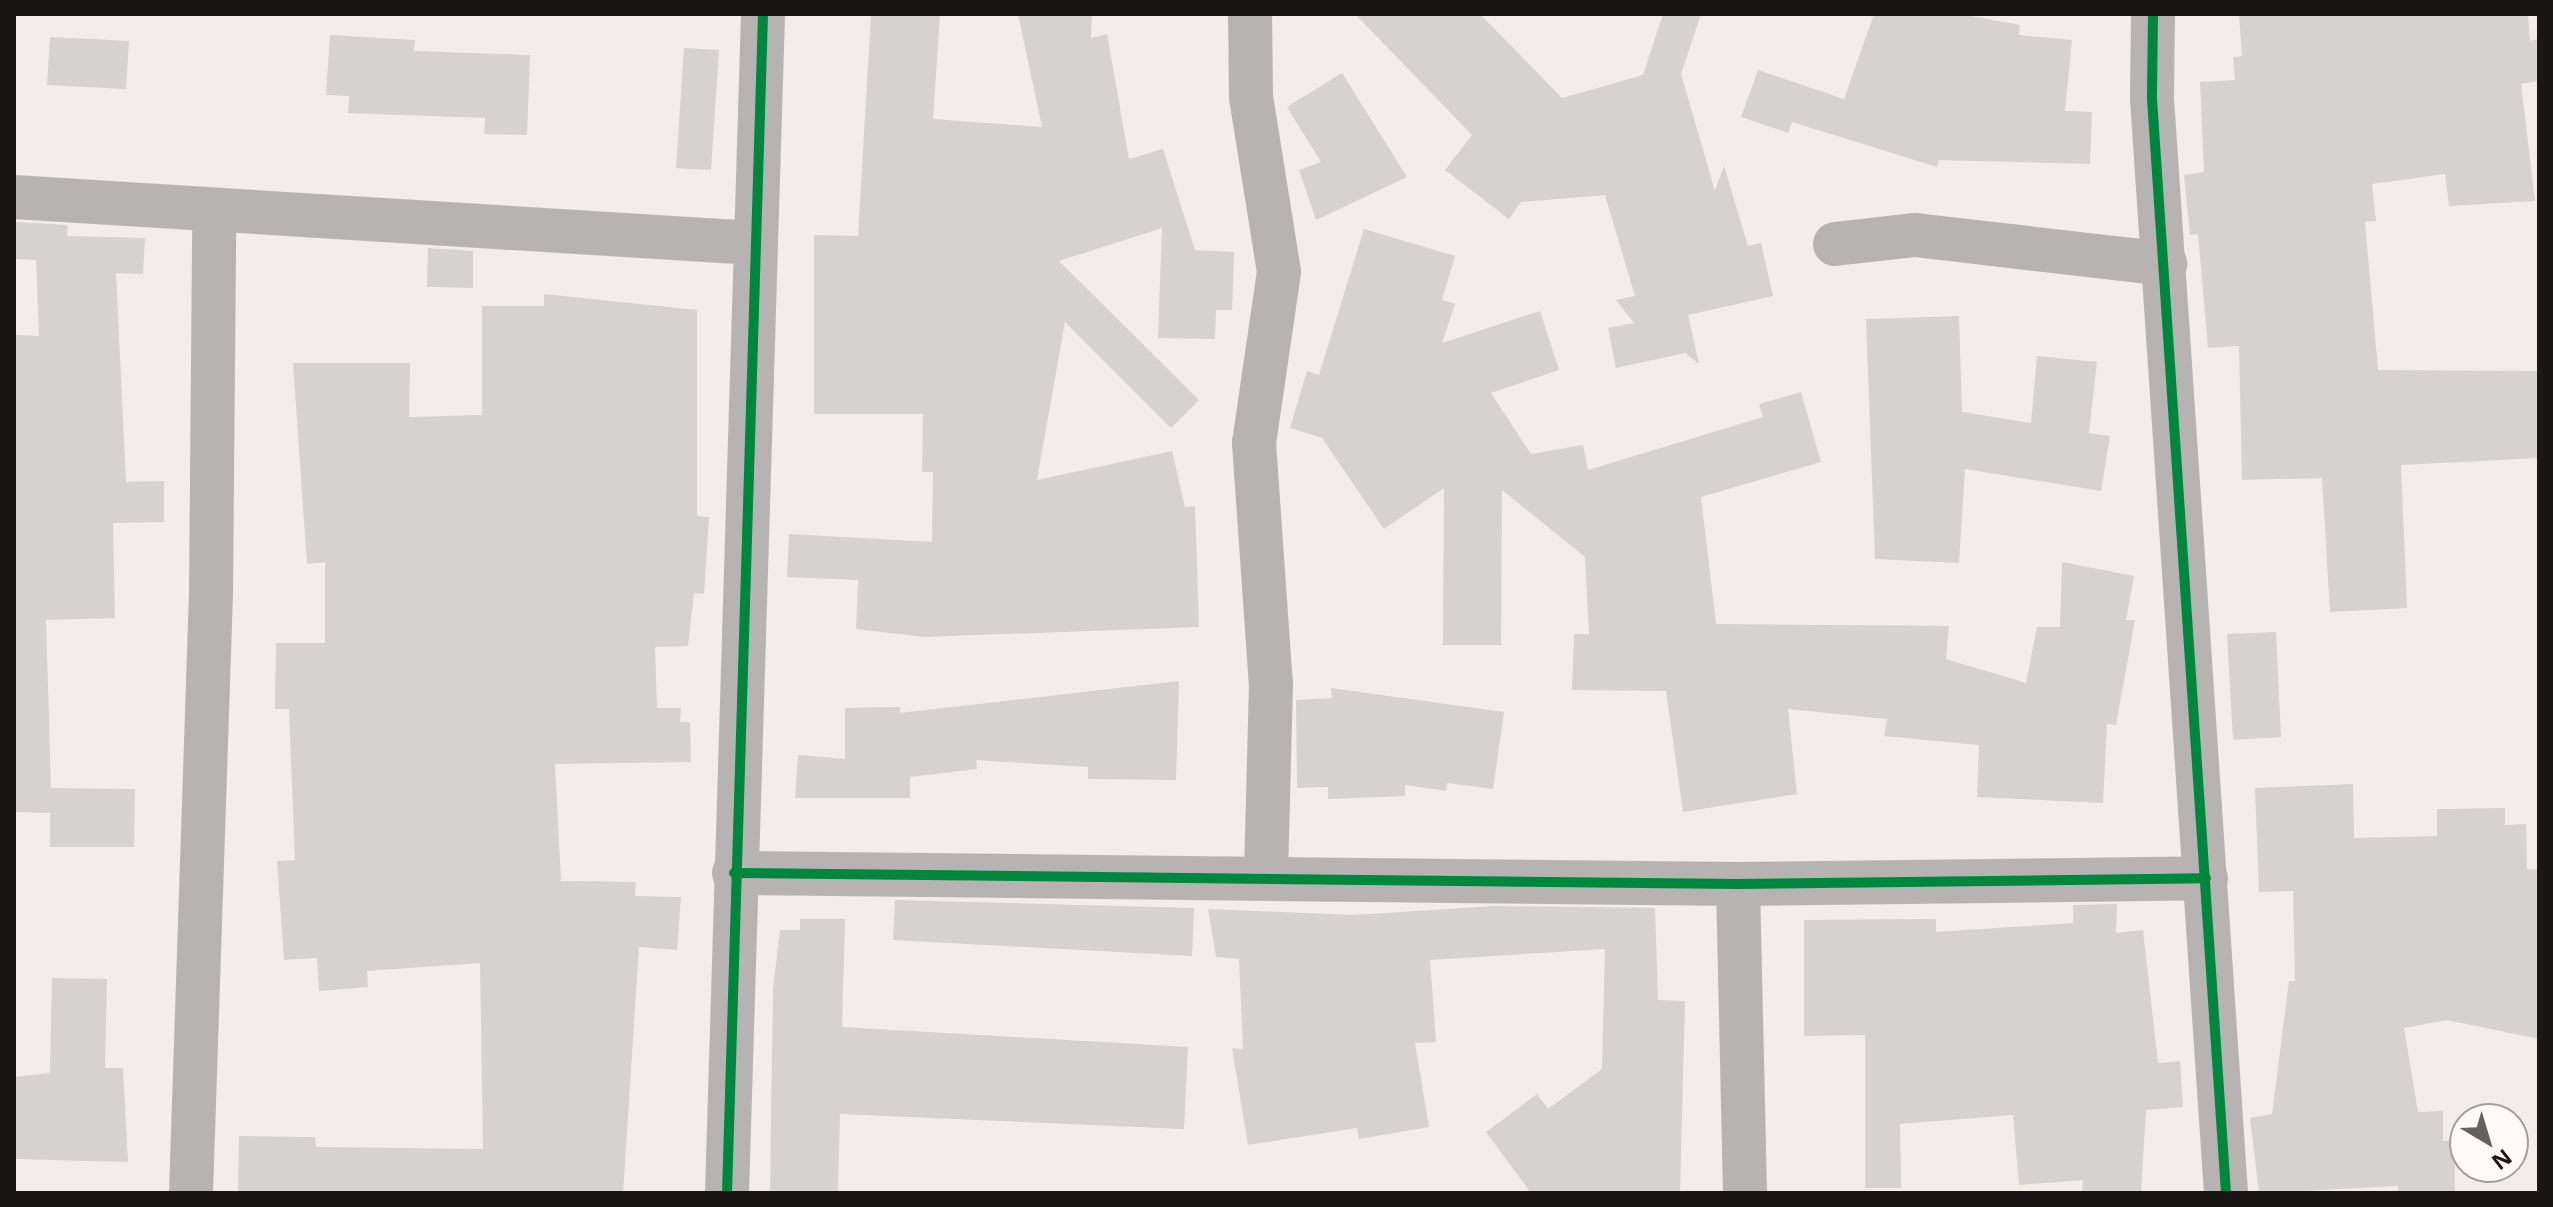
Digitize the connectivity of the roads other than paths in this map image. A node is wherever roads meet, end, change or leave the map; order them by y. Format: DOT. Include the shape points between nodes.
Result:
graph roads {
  1 [pos="763,14"];
  2 [pos="1250,14"];
  3 [pos="2153,14"];
  4 [pos="14,197"];
  5 [pos="214,212"];
  6 [pos="754,243"];
  7 [pos="1835,244"];
  8 [pos="2165,264"];
  9 [pos="734,873"];
  10 [pos="1266,877"];
  11 [pos="2206,878"];
  12 [pos="1738,884"];
  13 [pos="191,1193"];
  14 [pos="727,1193"];
  15 [pos="1745,1193"];
  16 [pos="2226,1193"];
  1 -- 6 [label="street"];
  2 -- 10 [label="street" via="1251,97 1279,272 1254,443 1271,684"];
  3 -- 8 [label="street"];
  4 -- 5 [label="street"];
  5 -- 6 [label="street"];
  5 -- 13 [label="street" via="211,592"];
  6 -- 9 [label="street"];
  7 -- 8 [label="street" via="1915,235"];
  8 -- 11 [label="street"];
  9 -- 10 [label="street"];
  9 -- 14 [label="street"];
  10 -- 12 [label="street"];
  11 -- 12 [label="street"];
  11 -- 16 [label="street"];
  12 -- 15 [label="street"];
}
